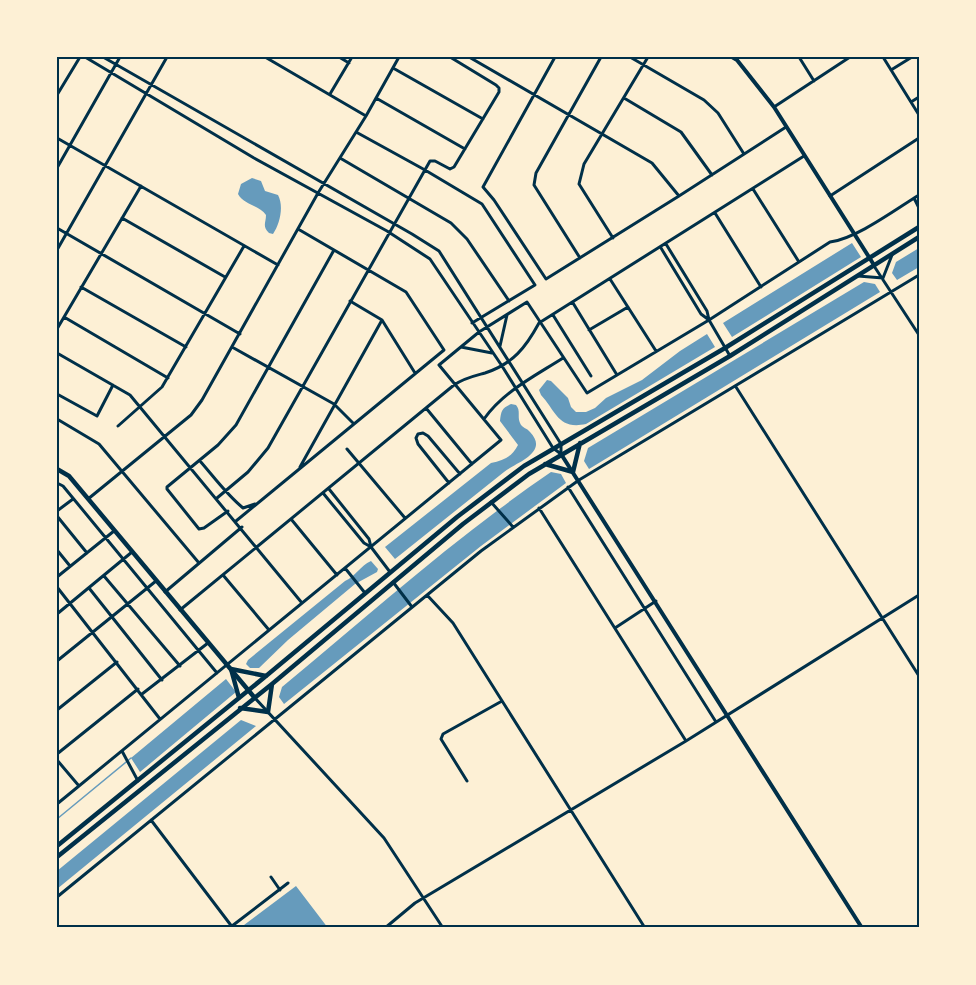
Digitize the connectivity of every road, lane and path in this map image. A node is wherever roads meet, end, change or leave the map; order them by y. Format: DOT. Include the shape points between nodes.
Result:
graph roads {
  1 [pos="80,57"];
  2 [pos="85,57"];
  3 [pos="103,57"];
  4 [pos="120,57"];
  5 [pos="167,57"];
  6 [pos="265,57"];
  7 [pos="339,57"];
  8 [pos="352,57"];
  9 [pos="399,57"];
  10 [pos="450,57"];
  11 [pos="469,57"];
  12 [pos="601,57"];
  13 [pos="630,57"];
  14 [pos="648,57"];
  15 [pos="732,57"];
  16 [pos="799,57"];
  17 [pos="840,57"];
  18 [pos="850,57"];
  19 [pos="883,57"];
  20 [pos="912,57"];
  21 [pos="553,58"];
  22 [pos="843,62"];
  23 [pos="349,63"];
  24 [pos="116,64"];
  25 [pos="643,65"];
  26 [pos="393,68"];
  27 [pos="891,70"];
  28 [pos="111,74"];
  29 [pos="814,81"];
  30 [pos="152,84"];
  31 [pos="147,93"];
  32 [pos="535,94"];
  33 [pos="57,95"];
  34 [pos="330,95"];
  35 [pos="919,97"];
  36 [pos="376,98"];
  37 [pos="624,99"];
  38 [pos="911,102"];
  39 [pos="774,106"];
  40 [pos="569,114"];
  41 [pos="919,115"];
  42 [pos="366,116"];
  43 [pos="483,119"];
  44 [pos="786,126"];
  45 [pos="356,132"];
  46 [pos="603,134"];
  47 [pos="57,138"];
  48 [pos="919,138"];
  49 [pos="70,145"];
  50 [pos="465,149"];
  51 [pos="744,154"];
  52 [pos="804,156"];
  53 [pos="340,158"];
  54 [pos="105,166"];
  55 [pos="57,168"];
  56 [pos="425,170"];
  57 [pos="712,175"];
  58 [pos="324,183"];
  59 [pos="141,186"];
  60 [pos="753,189"];
  61 [pos="318,192"];
  62 [pos="919,195"];
  63 [pos="680,196"];
  64 [pos="830,196"];
  65 [pos="410,198"];
  66 [pos="914,198"];
  67 [pos="919,208"];
  68 [pos="715,213"];
  69 [pos="122,218"];
  70 [pos="393,223"];
  71 [pos="919,226"];
  72 [pos="57,228"];
  73 [pos="298,229"];
  74 [pos="389,232"];
  75 [pos="66,233"];
  76 [pos="855,234"];
  77 [pos="919,237"];
  78 [pos="613,238"];
  79 [pos="666,244"];
  80 [pos="244,246"];
  81 [pos="661,248"];
  82 [pos="57,250"];
  83 [pos="334,250"];
  84 [pos="893,253"];
  85 [pos="101,254"];
  86 [pos="869,257"];
  87 [pos="580,258"];
  88 [pos="799,262"];
  89 [pos="278,265"];
  90 [pos="874,265"];
  91 [pos="368,270"];
  92 [pos="919,275"];
  93 [pos="857,276"];
  94 [pos="225,278"];
  95 [pos="610,279"];
  96 [pos="883,279"];
  97 [pos="81,287"];
  98 [pos="761,287"];
  99 [pos="891,292"];
  100 [pos="509,301"];
  101 [pos="350,302"];
  102 [pos="573,303"];
  103 [pos="628,307"];
  104 [pos="205,313"];
  105 [pos="507,315"];
  106 [pos="553,315"];
  107 [pos="64,317"];
  108 [pos="480,317"];
  109 [pos="382,320"];
  110 [pos="709,320"];
  111 [pos="472,322"];
  112 [pos="539,323"];
  113 [pos="487,327"];
  114 [pos="57,329"];
  115 [pos="589,330"];
  116 [pos="479,332"];
  117 [pos="918,332"];
  118 [pos="240,334"];
  119 [pos="186,347"];
  120 [pos="232,347"];
  121 [pos="461,347"];
  122 [pos="500,348"];
  123 [pos="725,348"];
  124 [pos="657,351"];
  125 [pos="57,353"];
  126 [pos="494,354"];
  127 [pos="730,356"];
  128 [pos="563,358"];
  129 [pos="509,362"];
  130 [pos="502,366"];
  131 [pos="268,368"];
  132 [pos="415,374"];
  133 [pos="617,375"];
  134 [pos="591,376"];
  135 [pos="168,378"];
  136 [pos="523,384"];
  137 [pos="113,385"];
  138 [pos="454,385"];
  139 [pos="302,387"];
  140 [pos="736,387"];
  141 [pos="516,388"];
  142 [pos="57,394"];
  143 [pos="334,404"];
  144 [pos="139,407"];
  145 [pos="426,408"];
  146 [pos="57,419"];
  147 [pos="484,419"];
  148 [pos="354,424"];
  149 [pos="118,426"];
  150 [pos="165,436"];
  151 [pos="580,443"];
  152 [pos="561,444"];
  153 [pos="553,448"];
  154 [pos="347,449"];
  155 [pos="561,454"];
  156 [pos="200,460"];
  157 [pos="359,463"];
  158 [pos="472,464"];
  159 [pos="545,464"];
  160 [pos="192,468"];
  161 [pos="299,469"];
  162 [pos="57,470"];
  163 [pos="573,471"];
  164 [pos="122,472"];
  165 [pos="460,474"];
  166 [pos="579,480"];
  167 [pos="57,483"];
  168 [pos="449,483"];
  169 [pos="568,487"];
  170 [pos="328,488"];
  171 [pos="225,491"];
  172 [pos="323,493"];
  173 [pos="217,498"];
  174 [pos="73,499"];
  175 [pos="88,500"];
  176 [pos="260,501"];
  177 [pos="491,502"];
  178 [pos="539,508"];
  179 [pos="57,511"];
  180 [pos="228,511"];
  181 [pos="350,515"];
  182 [pos="57,516"];
  183 [pos="291,519"];
  184 [pos="345,519"];
  185 [pos="405,519"];
  186 [pos="236,521"];
  187 [pos="512,526"];
  188 [pos="242,527"];
  189 [pos="115,531"];
  190 [pos="106,538"];
  191 [pos="258,546"];
  192 [pos="371,547"];
  193 [pos="57,550"];
  194 [pos="132,552"];
  195 [pos="87,553"];
  196 [pos="124,560"];
  197 [pos="199,563"];
  198 [pos="70,566"];
  199 [pos="345,568"];
  200 [pos="390,572"];
  201 [pos="223,575"];
  202 [pos="337,575"];
  203 [pos="104,576"];
  204 [pos="57,577"];
  205 [pos="156,581"];
  206 [pos="393,582"];
  207 [pos="57,587"];
  208 [pos="89,588"];
  209 [pos="147,588"];
  210 [pos="165,592"];
  211 [pos="365,593"];
  212 [pos="427,595"];
  213 [pos="919,595"];
  214 [pos="656,601"];
  215 [pos="302,603"];
  216 [pos="70,604"];
  217 [pos="127,604"];
  218 [pos="411,606"];
  219 [pos="645,609"];
  220 [pos="180,610"];
  221 [pos="57,614"];
  222 [pos="112,617"];
  223 [pos="882,617"];
  224 [pos="615,628"];
  225 [pos="269,630"];
  226 [pos="93,632"];
  227 [pos="208,643"];
  228 [pos="198,650"];
  229 [pos="57,661"];
  230 [pos="117,662"];
  231 [pos="180,666"];
  232 [pos="229,667"];
  233 [pos="217,673"];
  234 [pos="266,676"];
  235 [pos="919,676"];
  236 [pos="162,680"];
  237 [pos="272,684"];
  238 [pos="138,689"];
  239 [pos="248,691"];
  240 [pos="142,694"];
  241 [pos="254,697"];
  242 [pos="239,698"];
  243 [pos="502,701"];
  244 [pos="240,708"];
  245 [pos="57,710"];
  246 [pos="268,712"];
  247 [pos="728,715"];
  248 [pos="160,719"];
  249 [pos="274,720"];
  250 [pos="716,722"];
  251 [pos="686,741"];
  252 [pos="122,751"];
  253 [pos="57,754"];
  254 [pos="57,760"];
  255 [pos="138,781"];
  256 [pos="467,781"];
  257 [pos="78,786"];
  258 [pos="57,804"];
  259 [pos="571,811"];
  260 [pos="151,820"];
  261 [pos="57,846"];
  262 [pos="57,857"];
  263 [pos="270,877"];
  264 [pos="288,883"];
  265 [pos="280,890"];
  266 [pos="57,897"];
  267 [pos="424,898"];
  268 [pos="233,927"];
  269 [pos="384,928"];
  270 [pos="443,928"];
  271 [pos="645,928"];
  272 [pos="862,928"];
  1 -- 33 [label="street"];
  2 -- 28 [label="street"];
  3 -- 24 [label="street"];
  4 -- 24 [label="street"];
  5 -- 30 [label="street"];
  6 -- 34 [label="street"];
  7 -- 23 [label="street"];
  8 -- 23 [label="street"];
  9 -- 26 [label="street"];
  10 -- 43 [label="street" via="499,88"];
  11 -- 32 [label="street"];
  12 -- 40 [label="street"];
  13 -- 25 [label="street"];
  14 -- 25 [label="street"];
  15 -- 39 [label="street"];
  16 -- 29 [label="street"];
  17 -- 22 [label="street"];
  18 -- 22 [label="street"];
  19 -- 27 [label="street"];
  20 -- 27 [label="street"];
  21 -- 32 [label="street"];
  22 -- 29 [label="street"];
  23 -- 34 [label="street"];
  24 -- 28 [label="street"];
  24 -- 30 [label="street"];
  25 -- 37 [label="street"];
  25 -- 51 [label="street" via="704,100 718,113"];
  26 -- 36 [label="street"];
  26 -- 43 [label="street"];
  27 -- 38 [label="street"];
  28 -- 31 [label="street"];
  28 -- 49 [label="street"];
  29 -- 39 [label="street"];
  30 -- 31 [label="street"];
  30 -- 58 [label="street"];
  31 -- 54 [label="street"];
  31 -- 61 [label="street" via="254,159"];
  32 -- 40 [label="street"];
  32 -- 87 [label="street" via="483,187 546,279"];
  34 -- 42 [label="street"];
  35 -- 38 [label="street"];
  36 -- 42 [label="street"];
  36 -- 50 [label="street"];
  37 -- 46 [label="street"];
  37 -- 57 [label="street" via="681,132"];
  38 -- 41 [label="street"];
  39 -- 44 [label="street"];
  40 -- 46 [label="street"];
  40 -- 87 [label="street" via="536,173 534,184"];
  42 -- 45 [label="street"];
  43 -- 50 [label="street"];
  44 -- 51 [label="street"];
  44 -- 52 [label="street"];
  45 -- 53 [label="street"];
  45 -- 56 [label="street"];
  46 -- 63 [label="street" via="652,163"];
  46 -- 78 [label="street" via="584,164 579,184"];
  47 -- 49 [label="street"];
  48 -- 64 [label="street"];
  49 -- 54 [label="street"];
  49 -- 55 [label="street"];
  50 -- 56 [label="street" via="452,169 432,160"];
  51 -- 57 [label="street"];
  52 -- 60 [label="street"];
  52 -- 64 [label="street"];
  53 -- 58 [label="street"];
  53 -- 65 [label="street"];
  54 -- 59 [label="street"];
  54 -- 75 [label="street"];
  56 -- 65 [label="street"];
  56 -- 100 [label="street" via="482,204 535,285"];
  57 -- 63 [label="street"];
  58 -- 61 [label="street"];
  58 -- 70 [label="street"];
  59 -- 69 [label="street"];
  59 -- 80 [label="street"];
  60 -- 68 [label="street"];
  60 -- 88 [label="street"];
  61 -- 73 [label="street"];
  61 -- 74 [label="street"];
  62 -- 66 [label="street"];
  63 -- 78 [label="street"];
  64 -- 76 [label="street"];
  65 -- 70 [label="street"];
  65 -- 100 [label="street" via="451,223 467,239"];
  66 -- 67 [label="street"];
  66 -- 76 [label="street"];
  68 -- 79 [label="street"];
  68 -- 98 [label="street"];
  69 -- 85 [label="street"];
  69 -- 94 [label="street"];
  70 -- 74 [label="street"];
  70 -- 108 [label="street" via="439,251"];
  71 -- 86 [label="main road"];
  72 -- 75 [label="street"];
  73 -- 83 [label="street"];
  73 -- 89 [label="street"];
  74 -- 91 [label="street"];
  74 -- 111 [label="street" via="430,259"];
  75 -- 82 [label="street"];
  75 -- 85 [label="street"];
  76 -- 86 [label="street"];
  76 -- 88 [label="street" via="830,242"];
  77 -- 84 [label="main road"];
  78 -- 87 [label="street"];
  79 -- 81 [label="street"];
  79 -- 110 [label="street"];
  80 -- 89 [label="street"];
  80 -- 94 [label="street"];
  81 -- 95 [label="street"];
  81 -- 110 [label="street" via="701,314"];
  83 -- 91 [label="street"];
  83 -- 131 [label="street"];
  84 -- 90 [label="main road"];
  84 -- 96 [label="street"];
  85 -- 97 [label="street"];
  85 -- 104 [label="street"];
  86 -- 90 [label="street"];
  86 -- 123 [label="main road"];
  88 -- 98 [label="street"];
  89 -- 118 [label="street"];
  90 -- 93 [label="main road"];
  90 -- 96 [label="street"];
  91 -- 101 [label="street"];
  91 -- 132 [label="street" via="406,292 444,350"];
  92 -- 99 [label="street"];
  93 -- 96 [label="street"];
  93 -- 127 [label="main road"];
  94 -- 104 [label="street"];
  95 -- 102 [label="street"];
  95 -- 103 [label="street"];
  96 -- 99 [label="street"];
  97 -- 107 [label="street"];
  97 -- 119 [label="street"];
  98 -- 110 [label="street"];
  99 -- 117 [label="street"];
  99 -- 140 [label="street"];
  100 -- 108 [label="street"];
  101 -- 109 [label="street"];
  101 -- 139 [label="street"];
  102 -- 106 [label="street"];
  102 -- 115 [label="street"];
  103 -- 115 [label="street"];
  103 -- 124 [label="street"];
  104 -- 118 [label="street"];
  104 -- 119 [label="street"];
  105 -- 112 [label="street" via="526,302"];
  105 -- 113 [label="street"];
  105 -- 122 [label="street"];
  106 -- 112 [label="street"];
  106 -- 134 [label="street"];
  107 -- 114 [label="street"];
  107 -- 135 [label="street"];
  108 -- 111 [label="street"];
  108 -- 113 [label="street"];
  109 -- 132 [label="street"];
  109 -- 143 [label="street"];
  110 -- 123 [label="street"];
  110 -- 124 [label="street"];
  111 -- 116 [label="street"];
  112 -- 128 [label="street"];
  112 -- 129 [label="street" via="528,344"];
  113 -- 116 [label="street"];
  113 -- 122 [label="street"];
  115 -- 133 [label="street"];
  116 -- 121 [label="street"];
  116 -- 126 [label="street"];
  118 -- 120 [label="street"];
  119 -- 135 [label="street"];
  120 -- 131 [label="street"];
  120 -- 150 [label="street" via="191,415"];
  121 -- 126 [label="street"];
  121 -- 138 [label="street" via="439,365"];
  122 -- 129 [label="street"];
  123 -- 127 [label="street"];
  123 -- 152 [label="main road"];
  124 -- 133 [label="street"];
  125 -- 137 [label="street"];
  126 -- 130 [label="street"];
  127 -- 151 [label="main road"];
  128 -- 133 [label="street" via="587,393"];
  128 -- 136 [label="street"];
  129 -- 130 [label="street"];
  129 -- 136 [label="street"];
  130 -- 138 [label="street" via="463,378"];
  130 -- 141 [label="street"];
  131 -- 139 [label="street"];
  131 -- 156 [label="street" via="236,425"];
  132 -- 148 [label="street"];
  135 -- 144 [label="street"];
  136 -- 141 [label="street"];
  136 -- 152 [label="street"];
  137 -- 142 [label="street" via="97,416"];
  137 -- 144 [label="street" via="130,394"];
  138 -- 145 [label="street"];
  138 -- 147 [label="street"];
  139 -- 143 [label="street"];
  139 -- 171 [label="street" via="268,448"];
  140 -- 166 [label="street"];
  140 -- 223 [label="street"];
  141 -- 147 [label="street"];
  141 -- 153 [label="street"];
  143 -- 148 [label="street"];
  143 -- 161 [label="street"];
  144 -- 149 [label="street"];
  144 -- 150 [label="street"];
  145 -- 157 [label="street"];
  145 -- 158 [label="street"];
  146 -- 164 [label="street" via="99,444"];
  147 -- 158 [label="street" via="501,440"];
  148 -- 161 [label="street"];
  150 -- 160 [label="street"];
  150 -- 164 [label="street"];
  151 -- 155 [label="main road"];
  151 -- 163 [label="main road"];
  152 -- 153 [label="main road"];
  152 -- 155 [label="street"];
  153 -- 155 [label="street"];
  153 -- 200 [label="main road" via="500,484"];
  154 -- 157 [label="street"];
  155 -- 159 [label="main road"];
  155 -- 163 [label="street"];
  156 -- 160 [label="street"];
  156 -- 171 [label="street"];
  157 -- 170 [label="street"];
  157 -- 185 [label="street"];
  158 -- 165 [label="street"];
  159 -- 163 [label="main road"];
  159 -- 177 [label="main road"];
  160 -- 173 [label="street"];
  160 -- 180 [label="street" via="167,489 199,530"];
  161 -- 176 [label="street"];
  162 -- 175 [label="main road" via="69,477"];
  163 -- 166 [label="street"];
  164 -- 175 [label="street"];
  164 -- 197 [label="street"];
  165 -- 168 [label="street"];
  165 -- 168 [label="street" via="428,436 418,434 418,444"];
  166 -- 169 [label="street"];
  166 -- 214 [label="street"];
  167 -- 174 [label="street"];
  168 -- 185 [label="street"];
  169 -- 178 [label="street"];
  169 -- 219 [label="street"];
  170 -- 172 [label="street"];
  170 -- 181 [label="street"];
  171 -- 173 [label="street"];
  171 -- 176 [label="street" via="243,508"];
  172 -- 183 [label="street"];
  172 -- 184 [label="street"];
  173 -- 180 [label="street"];
  174 -- 179 [label="street"];
  174 -- 190 [label="street"];
  175 -- 189 [label="main road"];
  176 -- 186 [label="street"];
  177 -- 187 [label="street"];
  177 -- 206 [label="main road"];
  178 -- 187 [label="street"];
  178 -- 224 [label="street"];
  180 -- 186 [label="street"];
  181 -- 184 [label="street"];
  181 -- 192 [label="street"];
  182 -- 195 [label="street"];
  183 -- 191 [label="street"];
  183 -- 202 [label="street"];
  184 -- 192 [label="street"];
  185 -- 192 [label="street"];
  186 -- 188 [label="street"];
  187 -- 212 [label="street"];
  188 -- 191 [label="street"];
  188 -- 197 [label="street"];
  189 -- 190 [label="street"];
  189 -- 194 [label="main road"];
  190 -- 195 [label="street"];
  190 -- 196 [label="street"];
  191 -- 201 [label="street"];
  191 -- 215 [label="street"];
  192 -- 199 [label="street"];
  192 -- 200 [label="street"];
  193 -- 198 [label="street"];
  194 -- 196 [label="street"];
  194 -- 205 [label="main road"];
  195 -- 198 [label="street"];
  196 -- 203 [label="street"];
  196 -- 209 [label="street"];
  197 -- 210 [label="street"];
  198 -- 204 [label="street"];
  199 -- 202 [label="street"];
  199 -- 211 [label="street"];
  200 -- 211 [label="main road"];
  201 -- 220 [label="street"];
  201 -- 225 [label="street"];
  202 -- 215 [label="street"];
  203 -- 208 [label="street"];
  203 -- 217 [label="street"];
  205 -- 209 [label="street"];
  205 -- 210 [label="main road"];
  206 -- 218 [label="street"];
  206 -- 237 [label="main road"];
  207 -- 216 [label="street"];
  208 -- 216 [label="street"];
  208 -- 222 [label="street"];
  209 -- 217 [label="street"];
  209 -- 228 [label="street"];
  210 -- 220 [label="main road"];
  211 -- 234 [label="main road"];
  212 -- 218 [label="street"];
  212 -- 243 [label="street" via="453,622"];
  213 -- 223 [label="street"];
  214 -- 219 [label="street"];
  214 -- 247 [label="street"];
  215 -- 225 [label="street"];
  216 -- 221 [label="street"];
  216 -- 226 [label="street"];
  217 -- 222 [label="street"];
  217 -- 231 [label="street"];
  218 -- 249 [label="street"];
  219 -- 224 [label="street"];
  219 -- 250 [label="street"];
  220 -- 227 [label="main road"];
  222 -- 226 [label="street"];
  222 -- 236 [label="street"];
  223 -- 235 [label="street"];
  223 -- 247 [label="street"];
  224 -- 251 [label="street"];
  225 -- 232 [label="street"];
  226 -- 229 [label="street"];
  226 -- 230 [label="street"];
  227 -- 228 [label="street"];
  227 -- 232 [label="main road"];
  228 -- 231 [label="street"];
  228 -- 233 [label="street"];
  230 -- 238 [label="street"];
  230 -- 245 [label="street"];
  231 -- 236 [label="street"];
  232 -- 233 [label="street"];
  232 -- 234 [label="main road"];
  232 -- 239 [label="main road"];
  232 -- 242 [label="main road"];
  233 -- 248 [label="street"];
  234 -- 239 [label="main road"];
  236 -- 240 [label="street"];
  237 -- 241 [label="main road"];
  237 -- 246 [label="main road"];
  238 -- 240 [label="street"];
  238 -- 253 [label="street"];
  239 -- 241 [label="main road"];
  239 -- 242 [label="main road"];
  240 -- 248 [label="street"];
  241 -- 244 [label="main road"];
  241 -- 246 [label="street"];
  242 -- 255 [label="main road"];
  243 -- 256 [label="street" via="443,734 441,739"];
  243 -- 259 [label="street"];
  244 -- 246 [label="main road"];
  244 -- 262 [label="main road"];
  246 -- 249 [label="street"];
  247 -- 250 [label="street"];
  247 -- 272 [label="street"];
  248 -- 252 [label="street"];
  249 -- 260 [label="street"];
  249 -- 267 [label="street" via="384,838"];
  250 -- 251 [label="street"];
  251 -- 259 [label="street"];
  252 -- 255 [label="street"];
  252 -- 257 [label="street"];
  254 -- 257 [label="street"];
  255 -- 261 [label="main road"];
  257 -- 258 [label="street"];
  259 -- 267 [label="street"];
  259 -- 271 [label="street"];
  260 -- 266 [label="street"];
  260 -- 268 [label="street"];
  263 -- 265 [label="street"];
  264 -- 265 [label="street"];
  265 -- 268 [label="street"];
  267 -- 269 [label="street"];
  267 -- 270 [label="street"];
}
